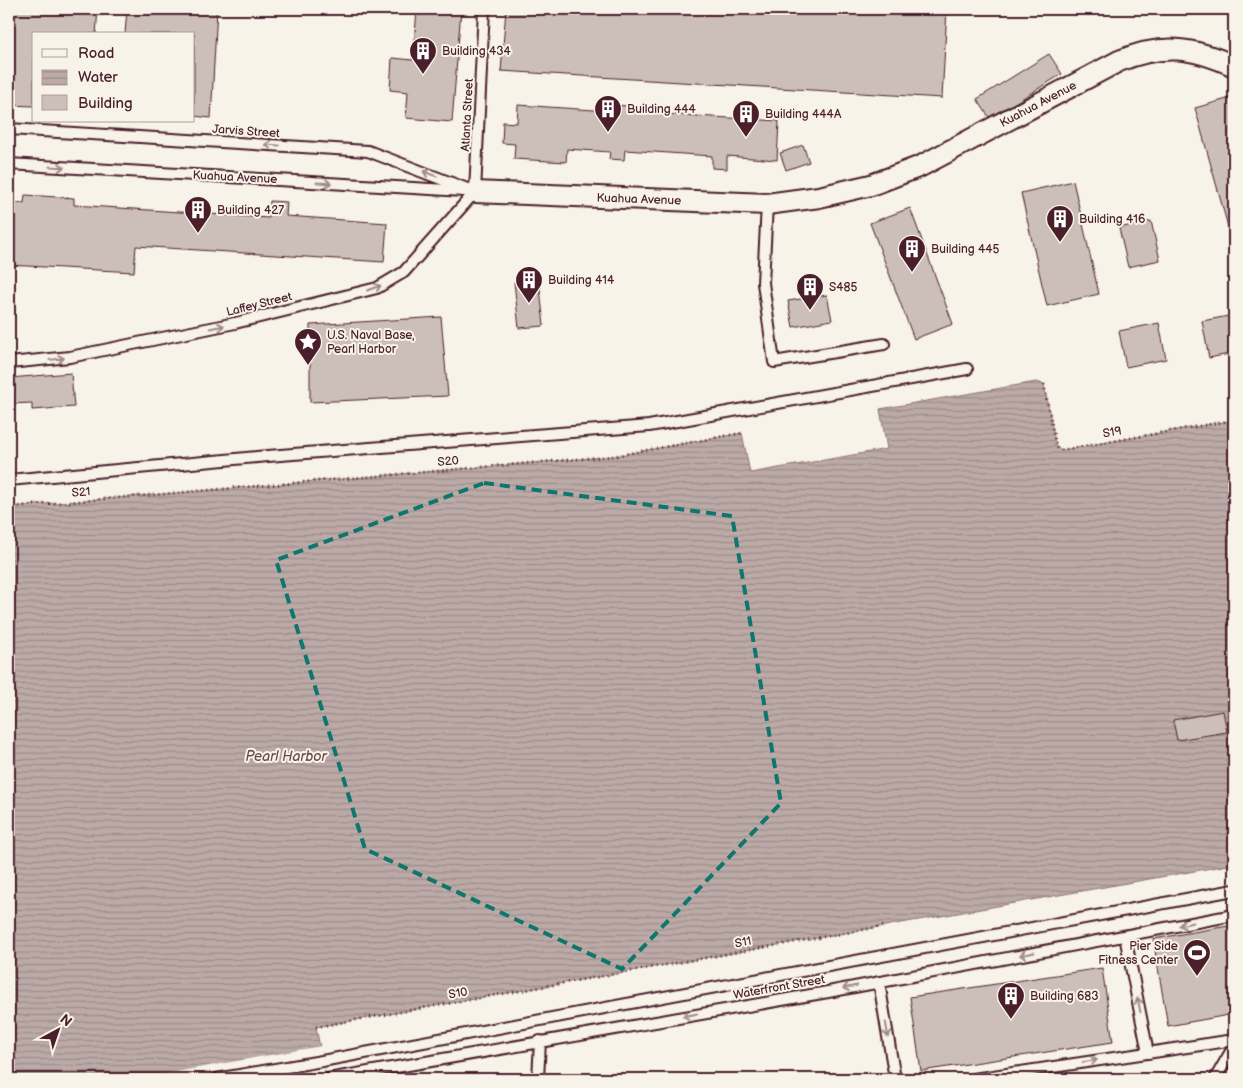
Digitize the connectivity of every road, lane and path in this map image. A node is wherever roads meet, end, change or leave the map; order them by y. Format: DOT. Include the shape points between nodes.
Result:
graph roads {
  1 [pos="484,9"];
  2 [pos="1234,66"];
  3 [pos="9,129"];
  4 [pos="9,164"];
  5 [pos="475,192"];
  6 [pos="767,204"];
  7 [pos="884,344"];
  8 [pos="9,363"];
  9 [pos="967,368"];
  10 [pos="1044,384"];
  11 [pos="1234,420"];
  12 [pos="742,433"];
  13 [pos="9,480"];
  14 [pos="154,494"];
  15 [pos="9,507"];
  16 [pos="1234,890"];
  17 [pos="1234,916"];
  18 [pos="885,926"];
  19 [pos="1125,936"];
  20 [pos="604,976"];
  21 [pos="880,982"];
  22 [pos="316,1027"];
  23 [pos="1234,1040"];
  24 [pos="540,1042"];
  25 [pos="1232,1051"];
  26 [pos="1148,1053"];
  27 [pos="216,1079"];
  28 [pos="328,1079"];
  29 [pos="538,1079"];
  30 [pos="895,1079"];
  31 [pos="973,1079"];
  32 [pos="1215,1079"];
  1 -- 5 [label="lane, Atlanta Street"];
  2 -- 6 [label="street, Kuahua Avenue" via="1200,52 1184,50 1167,49 1134,55 921,166 871,185"];
  5 -- 3 [label="lane, Jarvis Street, one-way" via="368,151"];
  4 -- 5 [label="lane, Kuahua Avenue, one-way"];
  5 -- 6 [label="street, Kuahua Avenue"];
  8 -- 5 [label="lane, Laffey Street, one-way" via="70,357 235,323 377,288 404,272"];
  6 -- 7 [label="lane" via="763,283 774,362"];
  9 -- 13 [label="lane" via="649,426"];
  10 -- 11 [label="path, S19" via="1056,447 1062,450"];
  12 -- 14 [label="path, S20" via="614,456"];
  14 -- 15 [label="path, S21"];
  16 -- 27 [label="lane"];
  17 -- 19 [label="lane, Waterfront Street, one-way"];
  18 -- 20 [label="path, S11"];
  19 -- 21 [label="lane, Waterfront Street, one-way"];
  26 -- 19 [label="lane, one-way"];
  20 -- 22 [label="path, S10"];
  21 -- 24 [label="lane, Waterfront Street, one-way"];
  21 -- 30 [label="lane, one-way"];
  23 -- 26 [label="lane"];
  24 -- 28 [label="lane, Waterfront Street"];
  24 -- 29 [label="lane"];
  25 -- 32 [label="lane"];
  31 -- 26 [label="lane, one-way"];
}
